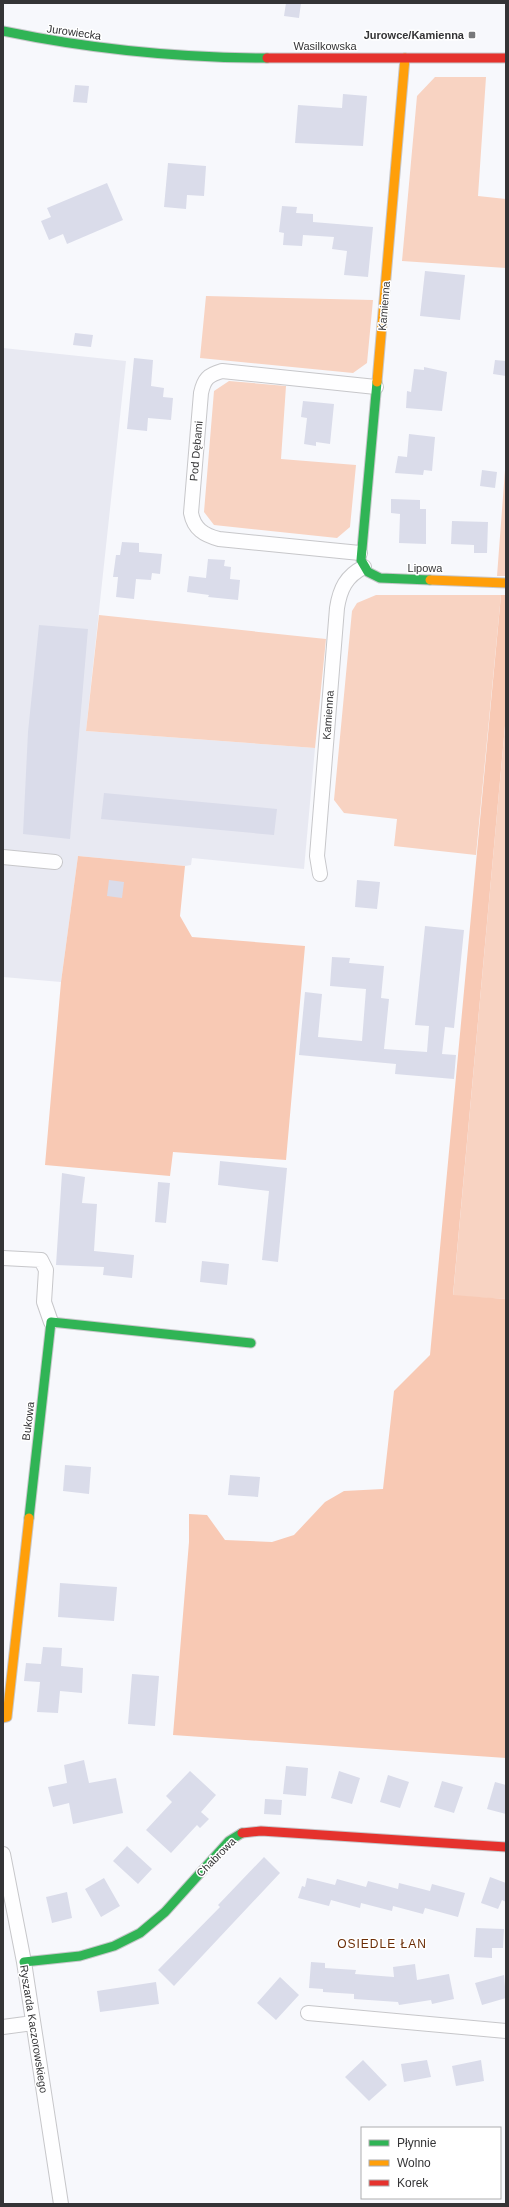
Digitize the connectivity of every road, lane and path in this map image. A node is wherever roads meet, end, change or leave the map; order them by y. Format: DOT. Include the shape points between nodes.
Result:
graph roads {
  1 [pos="3,31"];
  2 [pos="143,53"];
  3 [pos="405,58"];
  4 [pos="506,58"];
  5 [pos="376,387"];
  6 [pos="360,552"];
  7 [pos="364,567"];
  8 [pos="506,583"];
  9 [pos="3,857"];
  10 [pos="55,862"];
  11 [pos="320,874"];
  12 [pos="3,1258"];
  13 [pos="51,1322"];
  14 [pos="251,1343"];
  15 [pos="3,1718"];
  16 [pos="506,1847"];
  17 [pos="3,1854"];
  18 [pos="24,1962"];
  19 [pos="308,2013"];
  20 [pos="33,2023"];
  21 [pos="3,2027"];
  22 [pos="506,2031"];
  23 [pos="61,2204"];
  1 -- 2 [label="street, Jurowiecka" via="47,40"];
  2 -- 3 [label="street, Wasilkowska" via="257,58"];
  3 -- 4 [label="street, Wasilkowska"];
  3 -- 5 [label="street, Kamienna"];
  5 -- 6 [label="street, Kamienna"];
  5 -- 6 [label="street, Pod Dębami" via="222,371 209,375 201,393 191,513 197,529 219,539"];
  6 -- 7 [label="street"];
  7 -- 8 [label="street, Lipowa" via="374,576 388,580"];
  7 -- 11 [label="street, Kamienna" via="354,572 340,593 317,856"];
  9 -- 10 [label="street"];
  12 -- 13 [label="street" via="41,1260 46,1270 44,1302"];
  13 -- 14 [label="street"];
  13 -- 15 [label="street, Bukowa" via="7,1717"];
  16 -- 18 [label="street, Chabrowa" via="260,1830 244,1832 229,1841 165,1912 140,1933 114,1946 80,1956"];
  17 -- 18 [label="street, Ryszarda Kaczorowskiego"];
  18 -- 20 [label="street, Ryszarda Kaczorowskiego"];
  19 -- 22 [label="street"];
  20 -- 21 [label="street"];
  20 -- 23 [label="street, Ryszarda Kaczorowskiego"];
}
